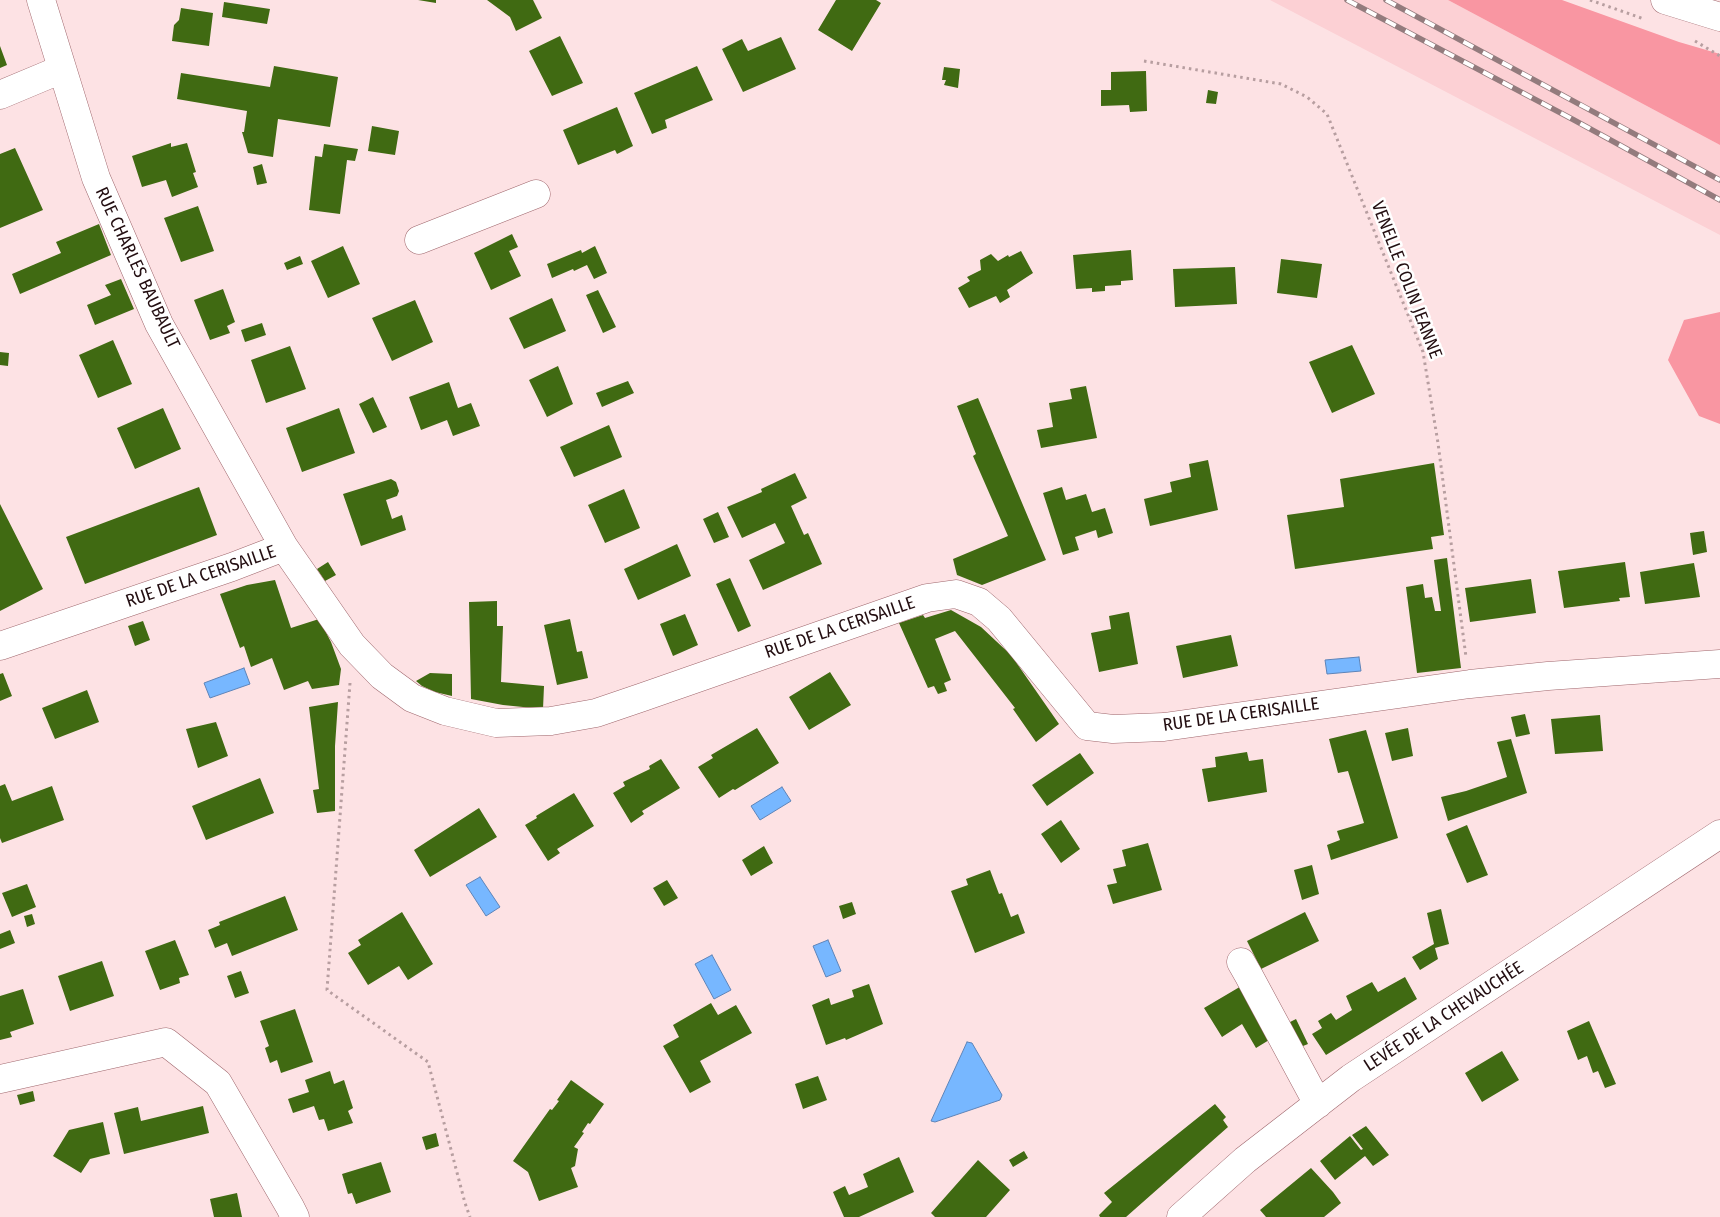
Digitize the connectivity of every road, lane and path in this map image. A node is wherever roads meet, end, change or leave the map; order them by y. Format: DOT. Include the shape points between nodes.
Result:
graph roads {
  1 [pos="41,0"];
  2 [pos="1665,0"];
  3 [pos="1720,18"];
  4 [pos="1692,39"];
  5 [pos="1720,56"];
  6 [pos="1144,62"];
  7 [pos="62,69"];
  8 [pos="0,95"];
  9 [pos="536,194"];
  10 [pos="419,240"];
  11 [pos="284,547"];
  12 [pos="352,645"];
  13 [pos="0,646"];
  14 [pos="1720,664"];
  15 [pos="1470,684"];
  16 [pos="1720,834"];
  17 [pos="1240,962"];
  18 [pos="0,1079"];
  19 [pos="1318,1104"];
  20 [pos="295,1217"];
  21 [pos="470,1217"];
  22 [pos="1181,1217"];
  1 -- 7 [label="street, RUE CHARLES BAUBAULT"];
  2 -- 3 [label="street"];
  4 -- 5 [label="path"];
  6 -- 15 [label="path, VENELLE COLIN JEANNE" via="1281,84 1307,97 1327,114 1423,352"];
  7 -- 8 [label="street"];
  7 -- 11 [label="street, RUE CHARLES BAUBAULT" via="96,178 160,324"];
  9 -- 10 [label="street"];
  11 -- 12 [label="street, RUE DE LA CERISAILLE"];
  11 -- 13 [label="street, RUE DE LA CERISAILLE"];
  12 -- 15 [label="street, RUE DE LA CERISAILLE" via="382,676 412,698 445,711 496,723 551,721 596,713 927,598 956,594 979,602 999,619 1087,726 1113,729 1164,726"];
  12 -- 21 [label="path" via="327,990 428,1062"];
  14 -- 15 [label="street, RUE DE LA CERISAILLE"];
  16 -- 19 [label="street, LEVÉE DE LA CHEVAUCHÉE" via="1359,1073"];
  17 -- 19 [label="street"];
  18 -- 20 [label="street" via="166,1042 218,1083"];
  19 -- 22 [label="street, LEVÉE DE LA CHEVAUCHÉE" via="1245,1160"];
}
